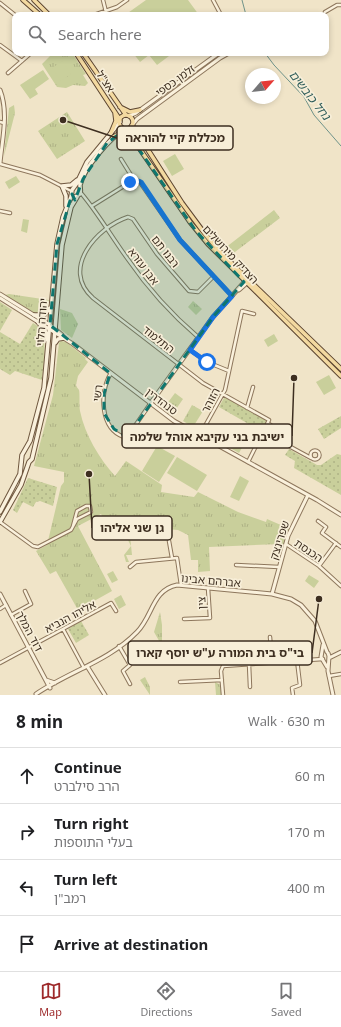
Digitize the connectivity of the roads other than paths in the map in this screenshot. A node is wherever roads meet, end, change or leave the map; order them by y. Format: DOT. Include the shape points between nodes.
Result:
graph roads {
  1 [pos="34,0"];
  2 [pos="103,0"];
  3 [pos="127,0"];
  4 [pos="213,0"];
  5 [pos="24,1"];
  6 [pos="0,3"];
  7 [pos="341,5"];
  8 [pos="37,12"];
  9 [pos="46,12"];
  10 [pos="106,12"];
  11 [pos="219,12"];
  12 [pos="325,12"];
  13 [pos="12,13"];
  14 [pos="0,45"];
  15 [pos="12,54"];
  16 [pos="15,56"];
  17 [pos="28,56"];
  18 [pos="78,56"];
  19 [pos="85,56"];
  20 [pos="215,56"];
  21 [pos="224,56"];
  22 [pos="22,61"];
  23 [pos="8,73"];
  24 [pos="0,90"];
  25 [pos="117,105"];
  26 [pos="140,110"];
  27 [pos="4,112"];
  28 [pos="115,112"];
  29 [pos="128,116"];
  30 [pos="0,117"];
  31 [pos="120,121"];
  32 [pos="2,122"];
  33 [pos="133,124"];
  34 [pos="126,129"];
  35 [pos="112,135"];
  36 [pos="136,140"];
  37 [pos="121,159"];
  38 [pos="0,163"];
  39 [pos="81,174"];
  40 [pos="134,180"];
  41 [pos="62,186"];
  42 [pos="74,187"];
  43 [pos="80,191"];
  44 [pos="71,193"];
  45 [pos="77,197"];
  46 [pos="86,198"];
  47 [pos="92,206"];
  48 [pos="66,208"];
  49 [pos="0,211"];
  50 [pos="10,213"];
  51 [pos="107,229"];
  52 [pos="213,277"];
  53 [pos="248,279"];
  54 [pos="245,283"];
  55 [pos="0,294"];
  56 [pos="232,296"];
  57 [pos="0,298"];
  58 [pos="51,303"];
  59 [pos="254,314"];
  60 [pos="34,315"];
  61 [pos="38,322"];
  62 [pos="50,327"];
  63 [pos="55,330"];
  64 [pos="198,337"];
  65 [pos="64,338"];
  66 [pos="48,345"];
  67 [pos="54,346"];
  68 [pos="190,350"];
  69 [pos="178,365"];
  70 [pos="341,369"];
  71 [pos="229,371"];
  72 [pos="111,373"];
  73 [pos="341,376"];
  74 [pos="253,387"];
  75 [pos="223,394"];
  76 [pos="150,404"];
  77 [pos="248,408"];
  78 [pos="268,423"];
  79 [pos="263,432"];
  80 [pos="282,434"];
  81 [pos="200,435"];
  82 [pos="25,451"];
  83 [pos="32,454"];
  84 [pos="311,458"];
  85 [pos="23,460"];
  86 [pos="29,462"];
  87 [pos="248,462"];
  88 [pos="308,495"];
  89 [pos="0,512"];
  90 [pos="341,515"];
  91 [pos="0,522"];
  92 [pos="318,522"];
  93 [pos="73,526"];
  94 [pos="169,541"];
  95 [pos="336,543"];
  96 [pos="286,544"];
  97 [pos="341,547"];
  98 [pos="172,558"];
  99 [pos="236,565"];
  100 [pos="319,566"];
  101 [pos="130,567"];
  102 [pos="279,567"];
  103 [pos="181,585"];
  104 [pos="341,586"];
  105 [pos="208,588"];
  106 [pos="25,591"];
  107 [pos="0,594"];
  108 [pos="272,594"];
  109 [pos="6,606"];
  110 [pos="0,609"];
  111 [pos="116,611"];
  112 [pos="11,615"];
  113 [pos="184,619"];
  114 [pos="63,629"];
  115 [pos="270,638"];
  116 [pos="323,641"];
  117 [pos="119,646"];
  118 [pos="28,648"];
  119 [pos="341,652"];
  120 [pos="327,653"];
  121 [pos="322,655"];
  122 [pos="334,655"];
  123 [pos="329,658"];
  124 [pos="315,659"];
  125 [pos="297,660"];
  126 [pos="323,660"];
  127 [pos="272,662"];
  128 [pos="0,663"];
  129 [pos="249,664"];
  130 [pos="86,667"];
  131 [pos="328,671"];
  132 [pos="341,674"];
  133 [pos="329,676"];
  134 [pos="45,678"];
  135 [pos="64,679"];
  136 [pos="222,680"];
  137 [pos="55,682"];
  138 [pos="180,682"];
  139 [pos="130,684"];
  140 [pos="49,687"];
  141 [pos="250,687"];
  142 [pos="42,690"];
  143 [pos="35,695"];
  144 [pos="105,695"];
  145 [pos="223,695"];
  146 [pos="293,695"];
  147 [pos="333,695"];
  1 -- 5 [label="main road"];
  1 -- 9 [label="main road"];
  2 -- 10 [label="street"];
  3 -- 10 [label="street"];
  4 -- 11 [label="street"];
  5 -- 8 [label="main road"];
  6 -- 13 [label="street"];
  7 -- 12 [label="street"];
  14 -- 15 [label="street"];
  16 -- 22 [label="street"];
  17 -- 22 [label="street"];
  18 -- 28 [label="main road, אצ\"ל"];
  19 -- 25 [label="main road, אצ\"ל"];
  20 -- 26 [label="street, זלמן כספי"];
  21 -- 33 [label="street, זלמן כספי"];
  22 -- 23 [label="street"];
  24 -- 27 [label="street"];
  25 -- 26 [label="main road" via="130,112"];
  25 -- 29 [label="main road, אצ\"ל"];
  26 -- 29 [label="street, זלמן כספי"];
  27 -- 30 [label="street"];
  27 -- 32 [label="street"];
  28 -- 31 [label="main road, אצ\"ל"];
  28 -- 35 [label="main road" via="116,121"];
  29 -- 31 [label="main road"];
  29 -- 33 [label="main road, אצ\"ל" via="132,118"];
  31 -- 34 [label="main road, אצ\"ל"];
  31 -- 35 [label="main road"];
  32 -- 38 [label="street"];
  33 -- 34 [label="main road"];
  33 -- 53 [label="main road, הצדיק מירושלים" via="193,219"];
  34 -- 35 [label="main road"];
  34 -- 36 [label="main road, הצדיק מירושלים"];
  35 -- 36 [label="main road" via="127,134"];
  35 -- 39 [label="main road" via="92,154"];
  35 -- 43 [label="main road" via="82,179"];
  36 -- 54 [label="main road, הצדיק מירושלים" via="190,222"];
  37 -- 40 [label="street"];
  38 -- 41 [label="street" via="40,175"];
  39 -- 41 [label="main road" via="71,186"];
  39 -- 42 [label="main road"];
  40 -- 47 [label="street"];
  40 -- 52 [label="street" via="141,182 170,227"];
  41 -- 44 [label="street"];
  41 -- 48 [label="main road" via="66,196"];
  42 -- 43 [label="main road"];
  42 -- 44 [label="main road, יהודה הלוי"];
  43 -- 45 [label="main road, יהודה הלוי"];
  43 -- 46 [label="street, אבן עזרא"];
  44 -- 45 [label="main road"];
  44 -- 48 [label="main road, יהודה הלוי"];
  45 -- 46 [label="street"];
  45 -- 63 [label="main road, יהודה הלוי" via="71,206 62,245"];
  46 -- 47 [label="street, אבן עזרא"];
  47 -- 51 [label="street, אבן עזרא"];
  48 -- 58 [label="main road, יהודה הלוי" via="57,244"];
  49 -- 50 [label="street"];
  51 -- 52 [label="street, רבנו תם" via="128,217 133,219 157,254 189,291 198,292"];
  51 -- 64 [label="street, אבן עזרא" via="154,293"];
  51 -- 69 [label="street, התלמוד" via="92,242 83,257 80,273 84,287 93,298"];
  52 -- 56 [label="street"];
  53 -- 54 [label="street"];
  53 -- 70 [label="main road, הצדיק מירושלים"];
  54 -- 56 [label="street"];
  54 -- 73 [label="main road, הצדיק מירושלים"];
  55 -- 60 [label="street"];
  56 -- 64 [label="street"];
  57 -- 61 [label="street"];
  58 -- 60 [label="main road" via="46,314"];
  58 -- 62 [label="main road, יהודה הלוי"];
  59 -- 71 [label="street, הזוהר" via="242,311"];
  60 -- 62 [label="street"];
  61 -- 62 [label="street"];
  61 -- 66 [label="main road" via="44,330"];
  62 -- 63 [label="street, סנהדרין"];
  62 -- 66 [label="main road, יהודה הלוי"];
  63 -- 65 [label="street, סנהדרין"];
  63 -- 67 [label="main road, יהודה הלוי"];
  64 -- 68 [label="street"];
  65 -- 67 [label="main road" via="58,339"];
  65 -- 72 [label="street, סנהדרין"];
  66 -- 82 [label="main road, יהודה הלוי" via="43,394 31,439"];
  67 -- 83 [label="main road, יהודה הלוי" via="49,389"];
  68 -- 69 [label="street"];
  68 -- 71 [label="street" via="204,361"];
  69 -- 75 [label="street, התלמוד"];
  69 -- 76 [label="street"];
  71 -- 75 [label="street, הזוהר"];
  72 -- 76 [label="street, סנהדרין"];
  72 -- 76 [label="street, רשי" via="105,387 103,409 109,423 118,434 128,436"];
  74 -- 77 [label="street"];
  75 -- 77 [label="street, התלמוד"];
  75 -- 81 [label="street, הזוהר"];
  76 -- 81 [label="street, סנהדרין"];
  77 -- 78 [label="street, התלמוד" via="270,420"];
  78 -- 79 [label="street"];
  78 -- 80 [label="street"];
  79 -- 84 [label="street"];
  79 -- 87 [label="street"];
  81 -- 87 [label="street, סנהדרין"];
  82 -- 83 [label="main road"];
  82 -- 85 [label="main road" via="22,455"];
  83 -- 86 [label="main road"];
  85 -- 86 [label="main road"];
  85 -- 89 [label="main road" via="16,483"];
  86 -- 91 [label="main road" via="21,485"];
  87 -- 88 [label="street, סנהדרין"];
  88 -- 90 [label="street, סנהדרין"];
  88 -- 96 [label="street, שפרינצק" via="294,521"];
  91 -- 93 [label="street" via="36,547"];
  92 -- 95 [label="street" via="326,527 322,533"];
  93 -- 93 [label="street" via="77,520 91,512 90,506 77,511"];
  94 -- 98 [label="street"];
  95 -- 97 [label="street"];
  95 -- 100 [label="street"];
  96 -- 100 [label="street, הכנסת"];
  96 -- 102 [label="street, שפרינצק"];
  98 -- 101 [label="street" via="136,562"];
  98 -- 103 [label="street" via="178,559"];
  99 -- 102 [label="street"];
  100 -- 104 [label="street, הכנסת"];
  102 -- 108 [label="street, שפרינצק"];
  103 -- 105 [label="street, אברהם אבינו"];
  103 -- 117 [label="street, אברהם אבינו" via="167,588 160,593 140,628"];
  105 -- 108 [label="street, אברהם אבינו"];
  105 -- 113 [label="street, צין" via="210,618"];
  106 -- 112 [label="street" via="31,604"];
  107 -- 109 [label="street, דוד המלך"];
  108 -- 116 [label="street, אברהם אבינו" via="291,599 301,605 315,621"];
  109 -- 110 [label="street"];
  109 -- 112 [label="street, דוד המלך"];
  111 -- 114 [label="street, אליהו הנביא" via="111,603"];
  112 -- 118 [label="street, דוד המלך"];
  114 -- 118 [label="street, אליהו הנביא"];
  114 -- 130 [label="street"];
  115 -- 127 [label="street"];
  116 -- 120 [label="street, אברהם אבינו"];
  116 -- 121 [label="street, אברהם אבינו"];
  117 -- 130 [label="street, אברהם אבינו"];
  117 -- 139 [label="street" via="130,666 123,671"];
  118 -- 128 [label="street, אליהו הנביא"];
  118 -- 134 [label="street, דוד המלך"];
  119 -- 122 [label="street"];
  120 -- 121 [label="street"];
  120 -- 122 [label="street"];
  120 -- 123 [label="street, אברהם אבינו"];
  121 -- 124 [label="street"];
  121 -- 126 [label="street"];
  122 -- 123 [label="street"];
  123 -- 126 [label="street"];
  123 -- 131 [label="street"];
  124 -- 125 [label="street"];
  124 -- 126 [label="street"];
  125 -- 127 [label="street"];
  125 -- 146 [label="street" via="300,685 292,688"];
  126 -- 131 [label="street"];
  127 -- 129 [label="street"];
  129 -- 136 [label="street" via="222,666"];
  129 -- 141 [label="street"];
  130 -- 135 [label="street, אברהם אבינו"];
  130 -- 144 [label="street"];
  131 -- 133 [label="street"];
  132 -- 133 [label="street"];
  133 -- 147 [label="street"];
  134 -- 137 [label="street"];
  134 -- 140 [label="street, דוד המלך"];
  134 -- 142 [label="street"];
  135 -- 137 [label="street, אברהם אבינו"];
  135 -- 140 [label="street, אברהם אבינו"];
  136 -- 138 [label="street"];
  136 -- 145 [label="street"];
  137 -- 140 [label="street, אברהם אבינו"];
  140 -- 142 [label="street, אברהם אבינו"];
  140 -- 143 [label="street, אברהם אבינו"];
  142 -- 143 [label="street, אברהם אבינו"];
}
